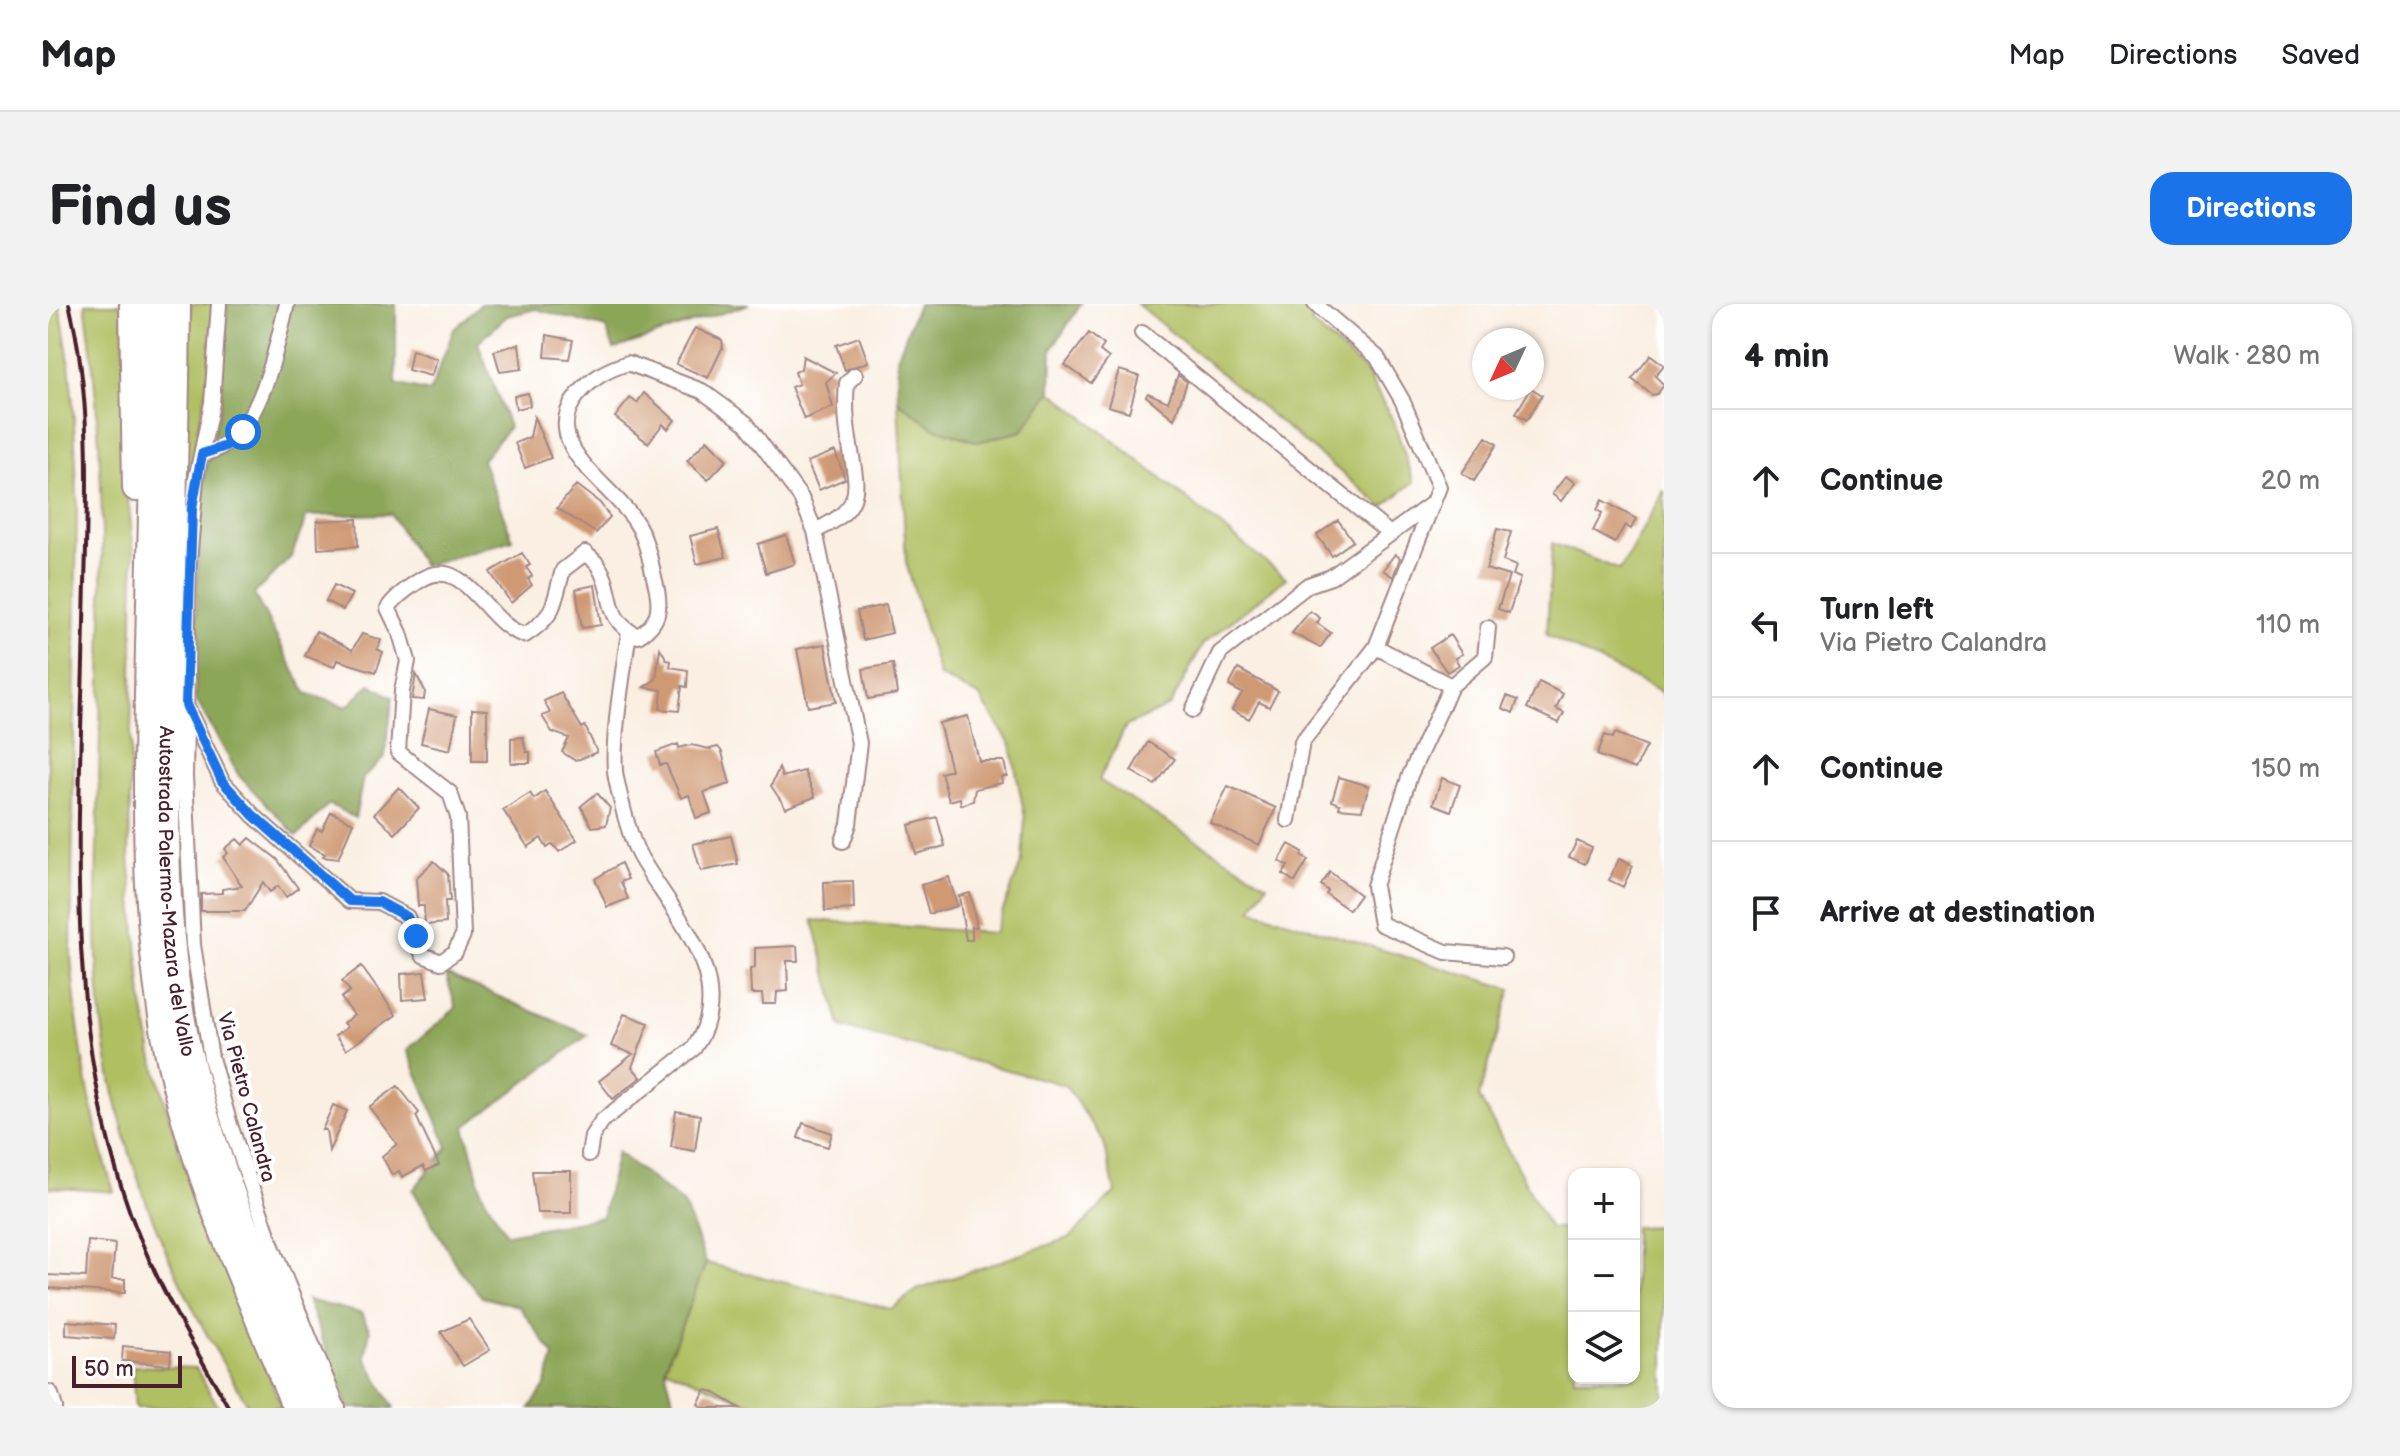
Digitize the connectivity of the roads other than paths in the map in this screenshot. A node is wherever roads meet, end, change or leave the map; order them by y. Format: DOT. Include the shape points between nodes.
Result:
graph roads {
  1 [pos="133,304"];
  2 [pos="156,304"];
  3 [pos="180,304"];
  4 [pos="219,304"];
  5 [pos="287,304"];
  6 [pos="1315,304"];
  7 [pos="1142,333"];
  8 [pos="855,375"];
  9 [pos="202,454"];
  10 [pos="1433,503"];
  11 [pos="815,531"];
  12 [pos="1390,534"];
  13 [pos="151,579"];
  14 [pos="1488,628"];
  15 [pos="629,632"];
  16 [pos="1376,647"];
  17 [pos="1451,686"];
  18 [pos="186,705"];
  19 [pos="1193,710"];
  20 [pos="1288,820"];
  21 [pos="843,841"];
  22 [pos="1503,957"];
  23 [pos="589,1154"];
  24 [pos="48,1395"];
  25 [pos="52,1408"];
  26 [pos="296,1408"];
  27 [pos="319,1408"];
  28 [pos="338,1408"];
  1 -- 13 [label="highway" via="136,487"];
  2 -- 13 [label="highway, Autostrada Palermo-Mazara del Vallo"];
  3 -- 27 [label="highway, Autostrada Palermo-Mazara del Vallo" via="166,812 173,958 188,1051 207,1118 244,1226"];
  4 -- 9 [label="street, Via Pietro Calandra" via="212,403"];
  5 -- 9 [label="street" via="248,422 226,446"];
  6 -- 10 [label="street" via="1377,357 1439,487"];
  7 -- 12 [label="street"];
  8 -- 11 [label="street" via="847,383 845,407 858,482 853,504 837,521"];
  9 -- 18 [label="street, Via Pietro Calandra" via="192,508"];
  10 -- 12 [label="street"];
  10 -- 16 [label="street"];
  11 -- 15 [label="street" via="785,472 746,423 702,391 628,363 604,371 573,401 563,419 564,433 588,470 618,496 651,553 661,605 651,628 638,636"];
  11 -- 21 [label="street" via="859,743"];
  12 -- 19 [label="street" via="1331,577 1308,585 1220,653"];
  13 -- 26 [label="highway, Autostrada Palermo-Mazara del Vallo" via="146,849 160,1006 200,1165"];
  14 -- 17 [label="street" via="1485,657"];
  15 -- 18 [label="street" via="614,615 599,566 585,553 563,570 554,609 544,623 525,635 512,632 449,574 433,573 388,608 408,661 398,752 450,793 458,817 463,935 455,952 441,962 423,955 407,917 379,902 350,901 253,815 222,781"];
  15 -- 23 [label="street" via="615,774 638,853 691,933 704,967 709,1011 694,1048 602,1121"];
  16 -- 17 [label="street"];
  16 -- 20 [label="street" via="1302,742"];
  17 -- 22 [label="street" via="1410,775 1374,886 1381,924 1446,952"];
  18 -- 28 [label="street, Via Pietro Calandra" via="193,945 211,1058 251,1189"];
  24 -- 25 [label="main road"];
}
